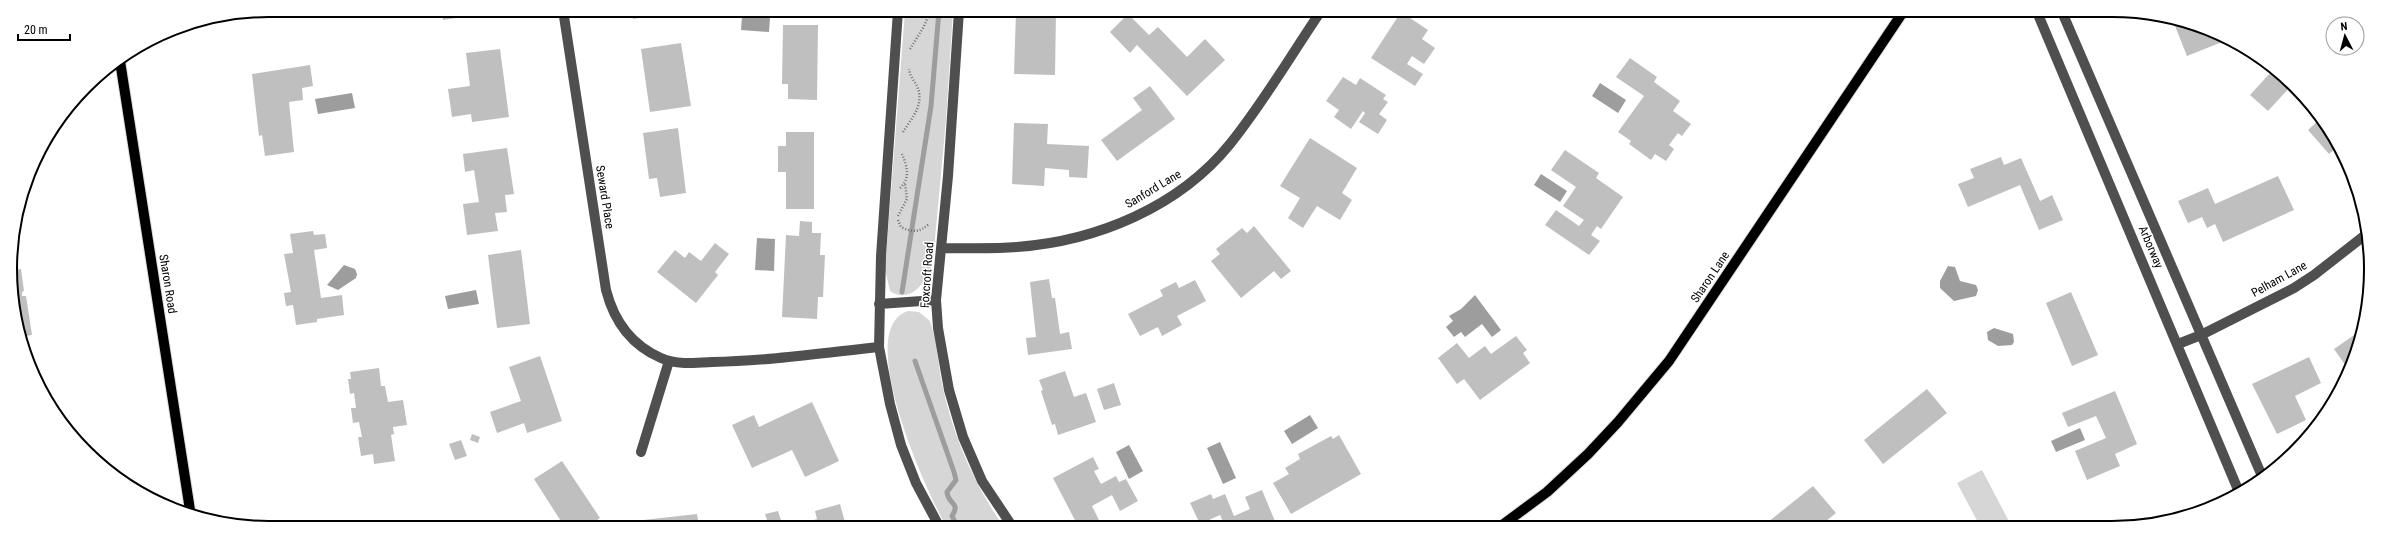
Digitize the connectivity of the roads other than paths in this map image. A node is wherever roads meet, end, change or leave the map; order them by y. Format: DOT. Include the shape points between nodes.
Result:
graph roads {
  1 [pos="564,17"];
  2 [pos="898,17"];
  3 [pos="959,17"];
  4 [pos="1317,17"];
  5 [pos="1900,17"];
  6 [pos="2039,17"];
  7 [pos="2064,17"];
  8 [pos="121,65"];
  9 [pos="2362,238"];
  10 [pos="942,248"];
  11 [pos="936,300"];
  12 [pos="879,304"];
  13 [pos="2201,336"];
  14 [pos="2178,344"];
  15 [pos="879,347"];
  16 [pos="668,360"];
  17 [pos="641,452"];
  18 [pos="2260,472"];
  19 [pos="2237,487"];
  20 [pos="190,508"];
  21 [pos="936,521"];
  22 [pos="1009,521"];
  23 [pos="1508,521"];
  1 -- 16 [label="street, Seward Place" via="609,301 614,315 635,342"];
  2 -- 12 [label="street"];
  3 -- 10 [label="street, Foxcroft Road"];
  4 -- 10 [label="street, Sanford Lane" via="1249,120 1227,148 1186,186 1139,215 1095,233 1017,247"];
  5 -- 23 [label="main road, Sharon Lane" via="1669,361 1588,454 1547,492"];
  6 -- 14 [label="street, Arborway"];
  7 -- 13 [label="street, Arborway"];
  8 -- 20 [label="main road, Sharon Road"];
  9 -- 13 [label="street, Pelham Lane" via="2294,288"];
  10 -- 11 [label="street, Foxcroft Road"];
  11 -- 12 [label="street"];
  11 -- 22 [label="street, Foxcroft Road" via="944,363 963,437 982,481"];
  12 -- 15 [label="street"];
  13 -- 14 [label="street, Pelham Lane"];
  13 -- 18 [label="street, Arborway"];
  14 -- 19 [label="street, Arborway"];
  15 -- 16 [label="street, Seward Place" via="742,362 683,363"];
  15 -- 21 [label="street" via="901,445 916,483"];
  16 -- 17 [label="street"];
}
